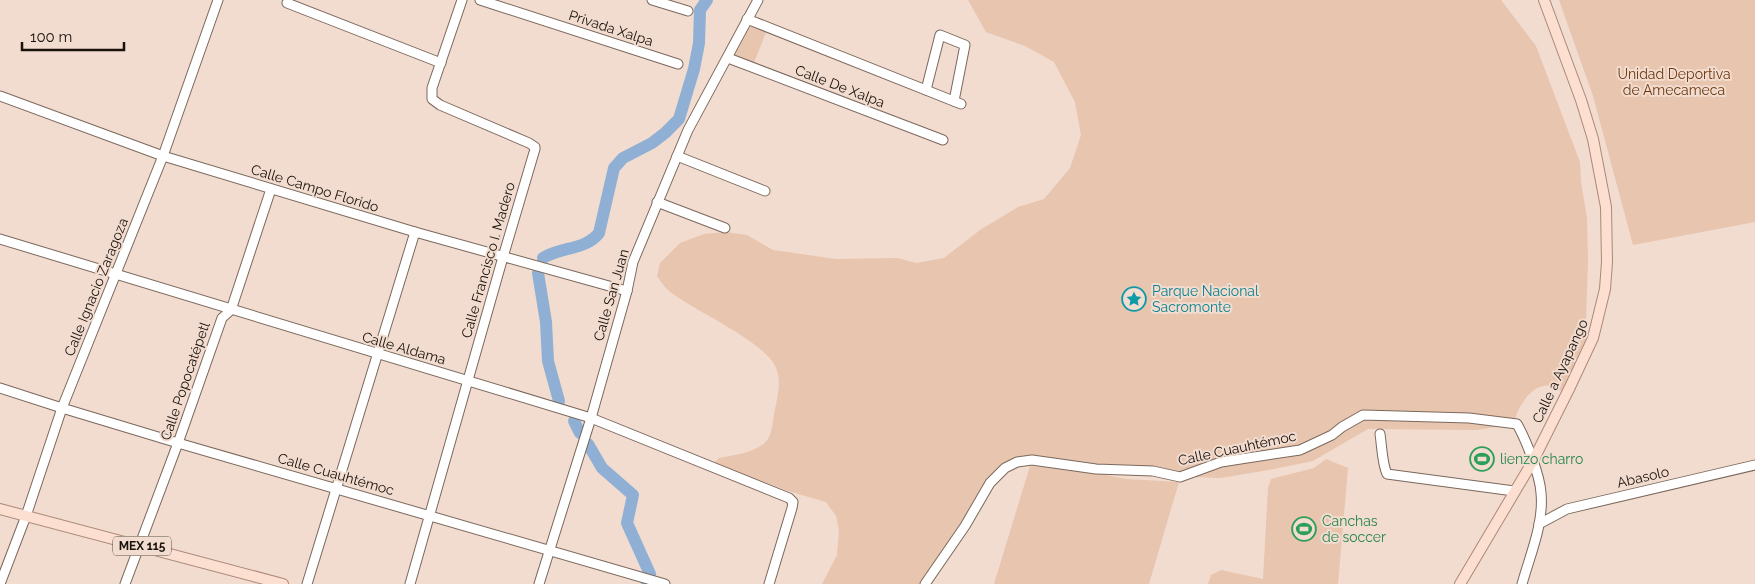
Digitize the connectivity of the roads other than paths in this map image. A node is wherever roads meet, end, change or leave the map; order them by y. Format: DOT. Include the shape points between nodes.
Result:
graph roads {
  1 [pos="218,0"];
  2 [pos="462,0"];
  3 [pos="480,0"];
  4 [pos="652,0"];
  5 [pos="758,0"];
  6 [pos="1544,0"];
  7 [pos="287,3"];
  8 [pos="688,11"];
  9 [pos="747,19"];
  10 [pos="728,58"];
  11 [pos="441,63"];
  12 [pos="678,64"];
  13 [pos="926,90"];
  14 [pos="0,96"];
  15 [pos="943,140"];
  16 [pos="163,156"];
  17 [pos="677,156"];
  18 [pos="271,189"];
  19 [pos="765,191"];
  20 [pos="658,202"];
  21 [pos="724,228"];
  22 [pos="415,232"];
  23 [pos="0,239"];
  24 [pos="503,257"];
  25 [pos="115,274"];
  26 [pos="627,291"];
  27 [pos="231,310"];
  28 [pos="376,354"];
  29 [pos="467,380"];
  30 [pos="0,388"];
  31 [pos="62,408"];
  32 [pos="590,418"];
  33 [pos="1380,434"];
  34 [pos="178,443"];
  35 [pos="1533,461"];
  36 [pos="1755,465"];
  37 [pos="337,488"];
  38 [pos="1514,491"];
  39 [pos="0,509"];
  40 [pos="430,515"];
  41 [pos="26,516"];
  42 [pos="1539,524"];
  43 [pos="140,546"];
  44 [pos="548,551"];
  45 [pos="661,583"];
  46 [pos="0,584"];
  47 [pos="125,584"];
  48 [pos="283,584"];
  49 [pos="307,584"];
  50 [pos="410,584"];
  51 [pos="539,584"];
  52 [pos="769,584"];
  53 [pos="925,584"];
  54 [pos="1460,584"];
  55 [pos="1522,584"];
  1 -- 16 [label="street, Calle Ignacio Zaragoza"];
  2 -- 11 [label="street"];
  3 -- 12 [label="street, Privada Xalpa"];
  4 -- 8 [label="street"];
  5 -- 9 [label="street, Calle San Juan"];
  6 -- 35 [label="main road, Calle a Ayapango" via="1593,140 1606,207 1607,262 1605,289 1593,338"];
  7 -- 11 [label="street"];
  9 -- 10 [label="street, Calle San Juan"];
  9 -- 13 [label="street"];
  10 -- 15 [label="street, Calle De Xalpa"];
  10 -- 17 [label="street, Calle San Juan"];
  11 -- 24 [label="street, Calle Francisco I. Madero" via="432,88 432,99 535,146"];
  13 -- 13 [label="street" via="957,102 965,45 940,35"];
  14 -- 16 [label="street, Calle Campo Florido"];
  16 -- 18 [label="street, Calle Campo Florido"];
  16 -- 25 [label="street, Calle Ignacio Zaragoza"];
  17 -- 19 [label="street"];
  17 -- 20 [label="street, Calle San Juan"];
  18 -- 22 [label="street, Calle Campo Florido"];
  18 -- 27 [label="street, Calle Popocatépetl"];
  20 -- 21 [label="street"];
  20 -- 26 [label="street, Calle San Juan" via="632,262"];
  22 -- 24 [label="street, Calle Campo Florido"];
  22 -- 28 [label="street"];
  23 -- 25 [label="street, Calle Aldama"];
  24 -- 26 [label="street, Calle Campo Florido"];
  24 -- 29 [label="street, Calle Francisco I. Madero"];
  25 -- 27 [label="street, Calle Aldama"];
  25 -- 31 [label="street, Calle Ignacio Zaragoza"];
  26 -- 32 [label="street, Calle San Juan"];
  27 -- 28 [label="street, Calle Aldama"];
  27 -- 34 [label="street, Calle Popocatépetl" via="222,318"];
  28 -- 29 [label="street, Calle Aldama"];
  28 -- 37 [label="street"];
  29 -- 32 [label="street, Calle Aldama"];
  29 -- 40 [label="street, Calle Francisco I. Madero"];
  30 -- 31 [label="street, Calle Cuauhtémoc"];
  31 -- 34 [label="street, Calle Cuauhtémoc"];
  31 -- 41 [label="street, Calle Ignacio Zaragoza"];
  32 -- 44 [label="street, Calle San Juan"];
  32 -- 52 [label="street, Calle Aldama" via="789,498 793,502"];
  33 -- 38 [label="street" via="1387,474"];
  34 -- 37 [label="street, Calle Cuauhtémoc"];
  34 -- 43 [label="street, Calle Popocatépetl"];
  35 -- 38 [label="main road"];
  35 -- 42 [label="street" via="1541,493"];
  35 -- 53 [label="street, Calle Cuauhtémoc" via="1517,424 1469,418 1364,415 1300,450 1221,462 1180,476 1153,471 1096,470 1032,460 1017,462 1005,468 990,483"];
  36 -- 42 [label="street, Abasolo" via="1567,509"];
  37 -- 40 [label="street, Calle Cuauhtémoc"];
  37 -- 49 [label="street"];
  38 -- 54 [label="main road"];
  39 -- 41 [label="main road, MEX 115"];
  40 -- 44 [label="street, Calle Cuauhtémoc"];
  40 -- 50 [label="street, Calle Francisco I. Madero"];
  41 -- 43 [label="main road, MEX 115"];
  41 -- 46 [label="street, Calle Ignacio Zaragoza"];
  42 -- 55 [label="street"];
  43 -- 47 [label="street, Calle Popocatépetl"];
  43 -- 48 [label="main road, MEX 115"];
  44 -- 45 [label="street, Calle Cuauhtémoc"];
  44 -- 51 [label="street, Calle San Juan"];
}
